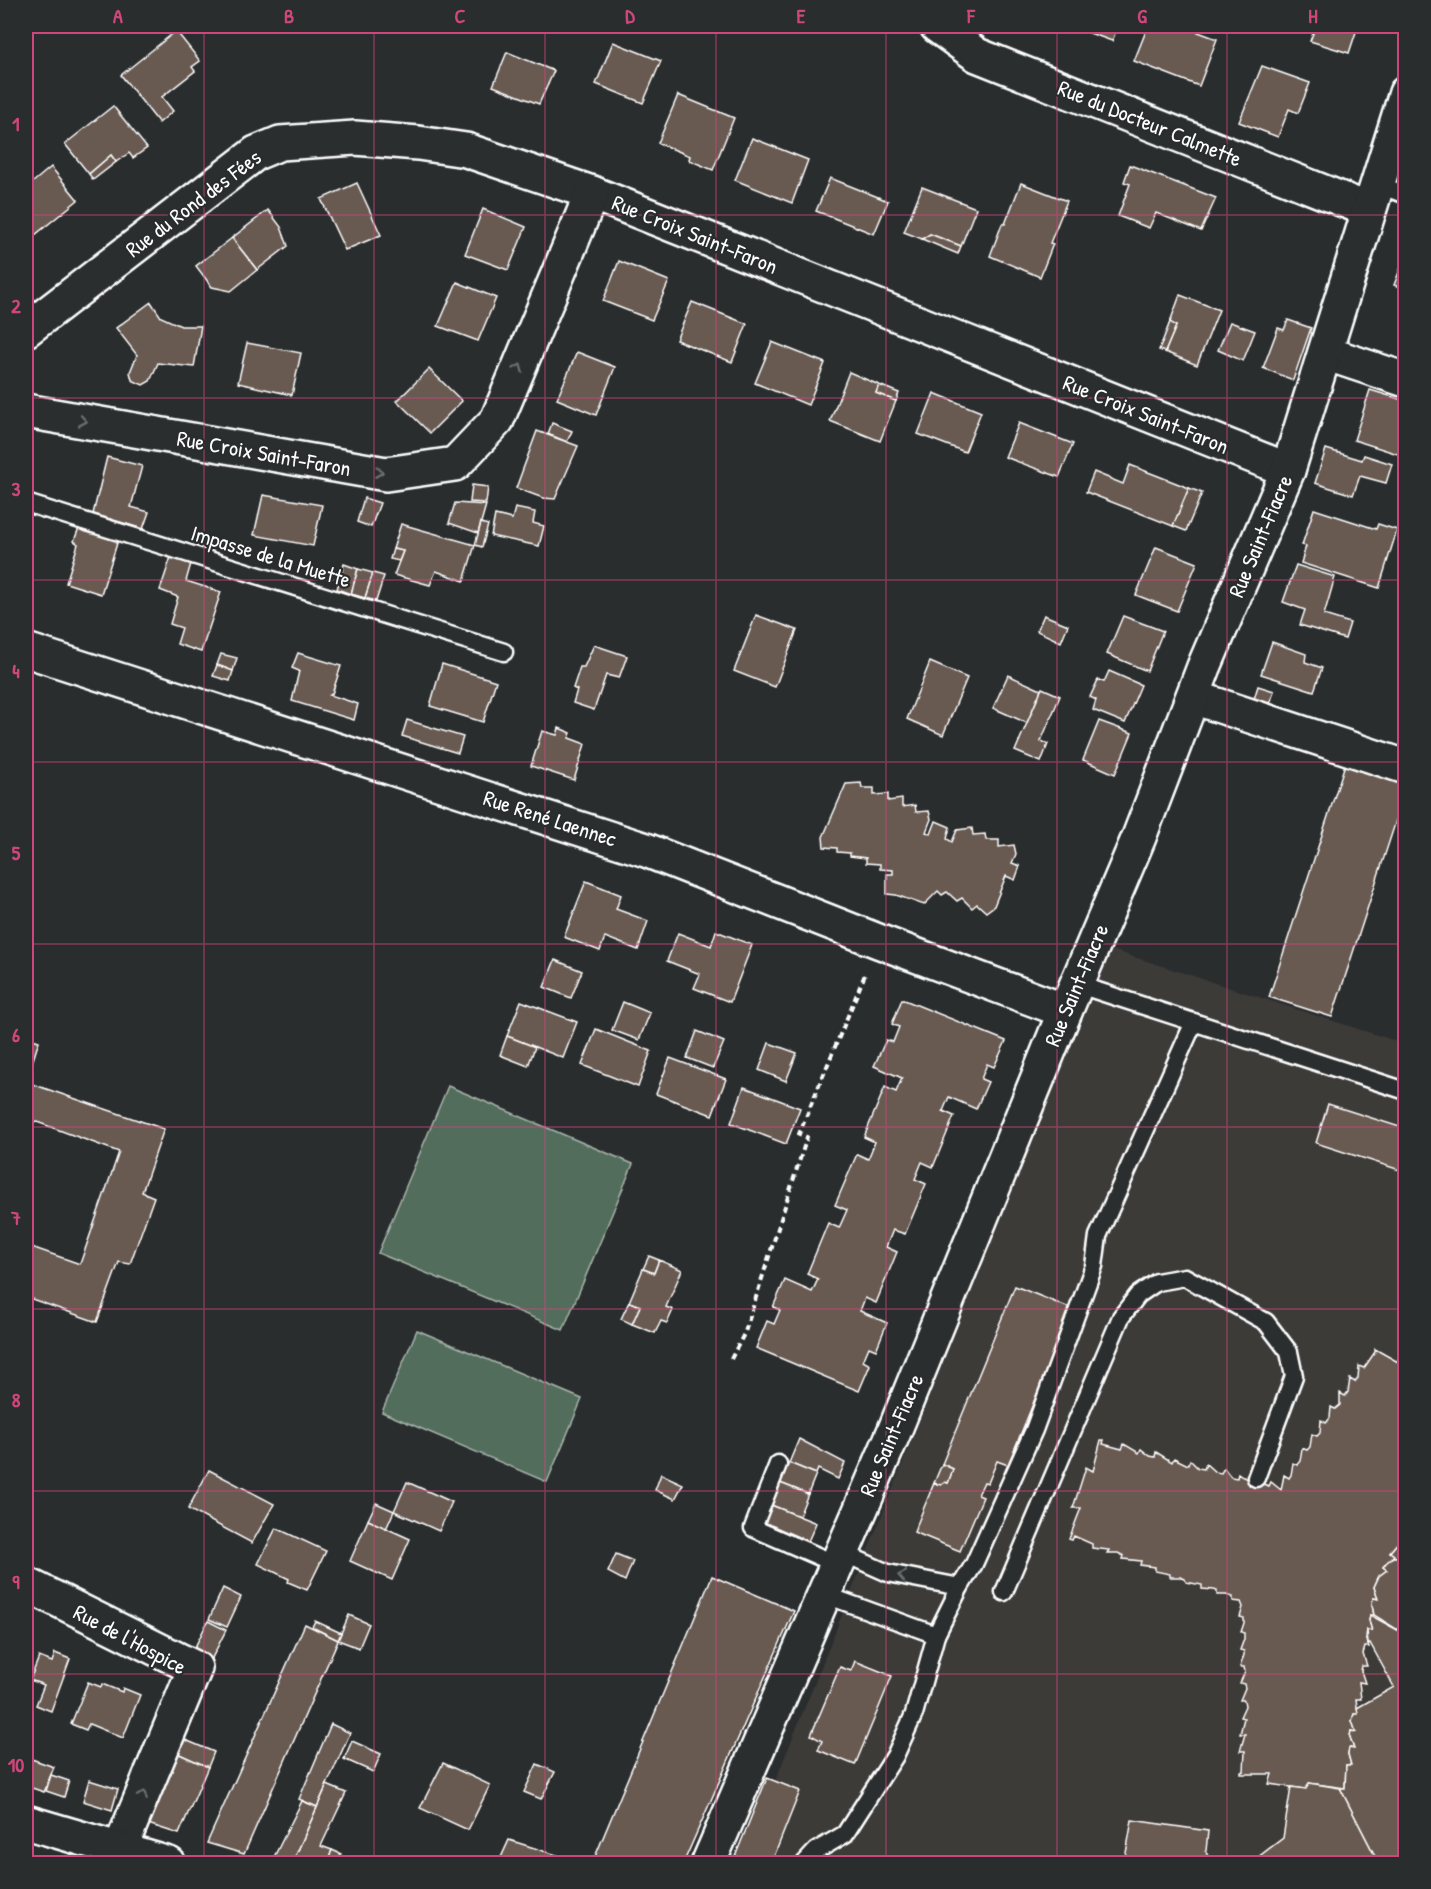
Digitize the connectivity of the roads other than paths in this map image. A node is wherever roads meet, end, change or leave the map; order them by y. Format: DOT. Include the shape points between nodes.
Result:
graph roads {
  1 [pos="937,26"];
  2 [pos="1406,93"];
  3 [pos="592,193"];
  4 [pos="1384,196"];
  5 [pos="26,330"];
  6 [pos="1325,353"];
  7 [pos="1406,380"];
  8 [pos="26,411"];
  9 [pos="1288,471"];
  10 [pos="26,503"];
  11 [pos="26,650"];
  12 [pos="504,652"];
  13 [pos="1192,697"];
  14 [pos="1406,767"];
  15 [pos="1071,998"];
  16 [pos="1194,1022"];
  17 [pos="1406,1091"];
  18 [pos="778,1464"];
  19 [pos="1256,1478"];
  20 [pos="839,1558"];
  21 [pos="26,1584"];
  22 [pos="960,1587"];
  23 [pos="1004,1592"];
  24 [pos="823,1594"];
  25 [pos="936,1635"];
  26 [pos="26,1822"];
  27 [pos="117,1856"];
  28 [pos="169,1863"];
  29 [pos="708,1863"];
  30 [pos="804,1863"];
  1 -- 4 [label="street, Rue du Docteur Calmette" via="977,54"];
  2 -- 4 [label="street, Rue Saint-Fiacre"];
  3 -- 5 [label="street, Rue du Rond des Fées" via="466,150 355,138 280,143 256,153"];
  8 -- 3 [label="street, Rue Croix Saint-Faron, one-way" via="386,474 455,464 497,420"];
  3 -- 9 [label="street, Rue Croix Saint-Faron"];
  4 -- 6 [label="street, Rue Saint-Fiacre"];
  6 -- 7 [label="street"];
  6 -- 9 [label="street, Rue Saint-Fiacre"];
  9 -- 13 [label="street, Rue Saint-Fiacre"];
  10 -- 12 [label="lane, Impasse de la Muette"];
  11 -- 15 [label="street, Rue René Laennec" via="636,847 879,941"];
  13 -- 14 [label="street"];
  13 -- 15 [label="street, Rue Saint-Fiacre" via="1139,837"];
  15 -- 16 [label="lane"];
  15 -- 20 [label="street, Rue Saint-Fiacre"];
  16 -- 17 [label="lane"];
  16 -- 22 [label="lane" via="1098,1236 1094,1266 1034,1430"];
  18 -- 20 [label="lane" via="753,1528"];
  19 -- 23 [label="lane" via="1294,1376 1289,1352 1266,1322 1185,1277 1157,1282 1138,1295 1121,1317"];
  22 -- 20 [label="lane, one-way" via="888,1573"];
  20 -- 24 [label="street, Rue Saint-Fiacre"];
  27 -- 21 [label="street, Rue de l'Hospice, one-way" via="195,1668"];
  22 -- 25 [label="lane"];
  24 -- 25 [label="lane"];
  24 -- 29 [label="street, Rue Saint-Fiacre"];
  25 -- 30 [label="lane" via="914,1714 895,1756 845,1834"];
  26 -- 27 [label="street"];
  27 -- 28 [label="street"];
}
